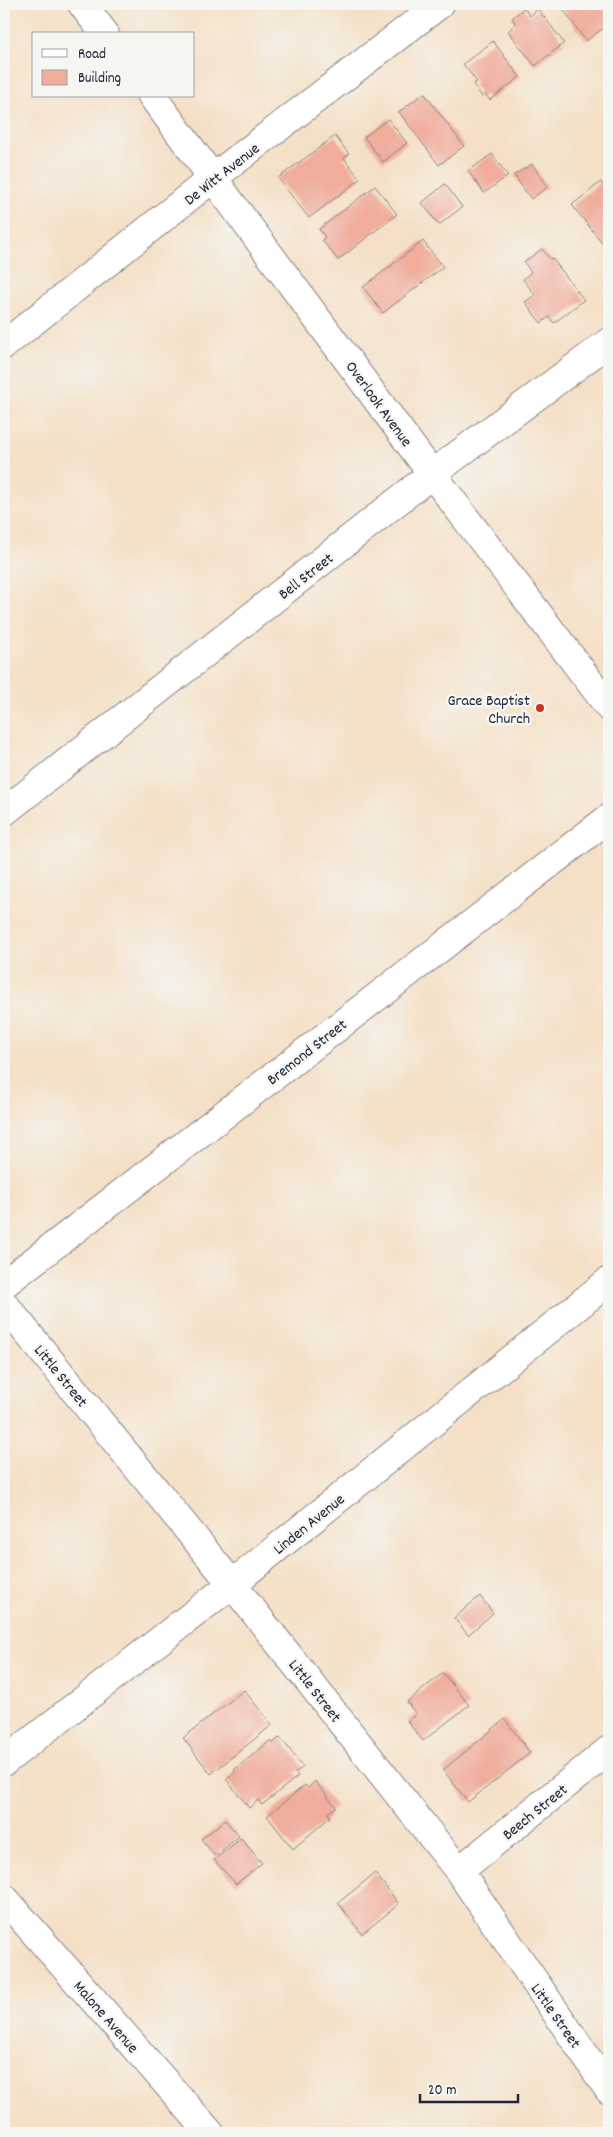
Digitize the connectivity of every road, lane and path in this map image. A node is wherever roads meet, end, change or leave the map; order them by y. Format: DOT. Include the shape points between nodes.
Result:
graph roads {
  1 [pos="82,4"];
  2 [pos="440,4"];
  3 [pos="103,32"];
  4 [pos="154,98"];
  5 [pos="214,177"];
  6 [pos="609,342"];
  7 [pos="4,345"];
  8 [pos="432,474"];
  9 [pos="609,707"];
  10 [pos="4,812"];
  11 [pos="609,818"];
  12 [pos="609,1281"];
  13 [pos="4,1284"];
  14 [pos="4,1304"];
  15 [pos="232,1584"];
  16 [pos="609,1750"];
  17 [pos="4,1762"];
  18 [pos="459,1871"];
  19 [pos="4,1898"];
  20 [pos="609,2090"];
  21 [pos="210,2133"];
  1 -- 3 [label="street"];
  2 -- 5 [label="street, De Witt Avenue"];
  4 -- 5 [label="street, Overlook Avenue"];
  5 -- 7 [label="street, De Witt Avenue"];
  5 -- 8 [label="street, Overlook Avenue"];
  6 -- 8 [label="street, Bell Street"];
  8 -- 9 [label="street, Overlook Avenue"];
  8 -- 10 [label="street, Bell Street"];
  11 -- 13 [label="street, Bremond Street"];
  12 -- 15 [label="street, Linden Avenue"];
  14 -- 15 [label="street, Little Street"];
  15 -- 17 [label="street, Linden Avenue"];
  15 -- 18 [label="street, Little Street"];
  16 -- 18 [label="street, Beech Street"];
  18 -- 20 [label="street, Little Street"];
  19 -- 21 [label="street, Malone Avenue"];
}
